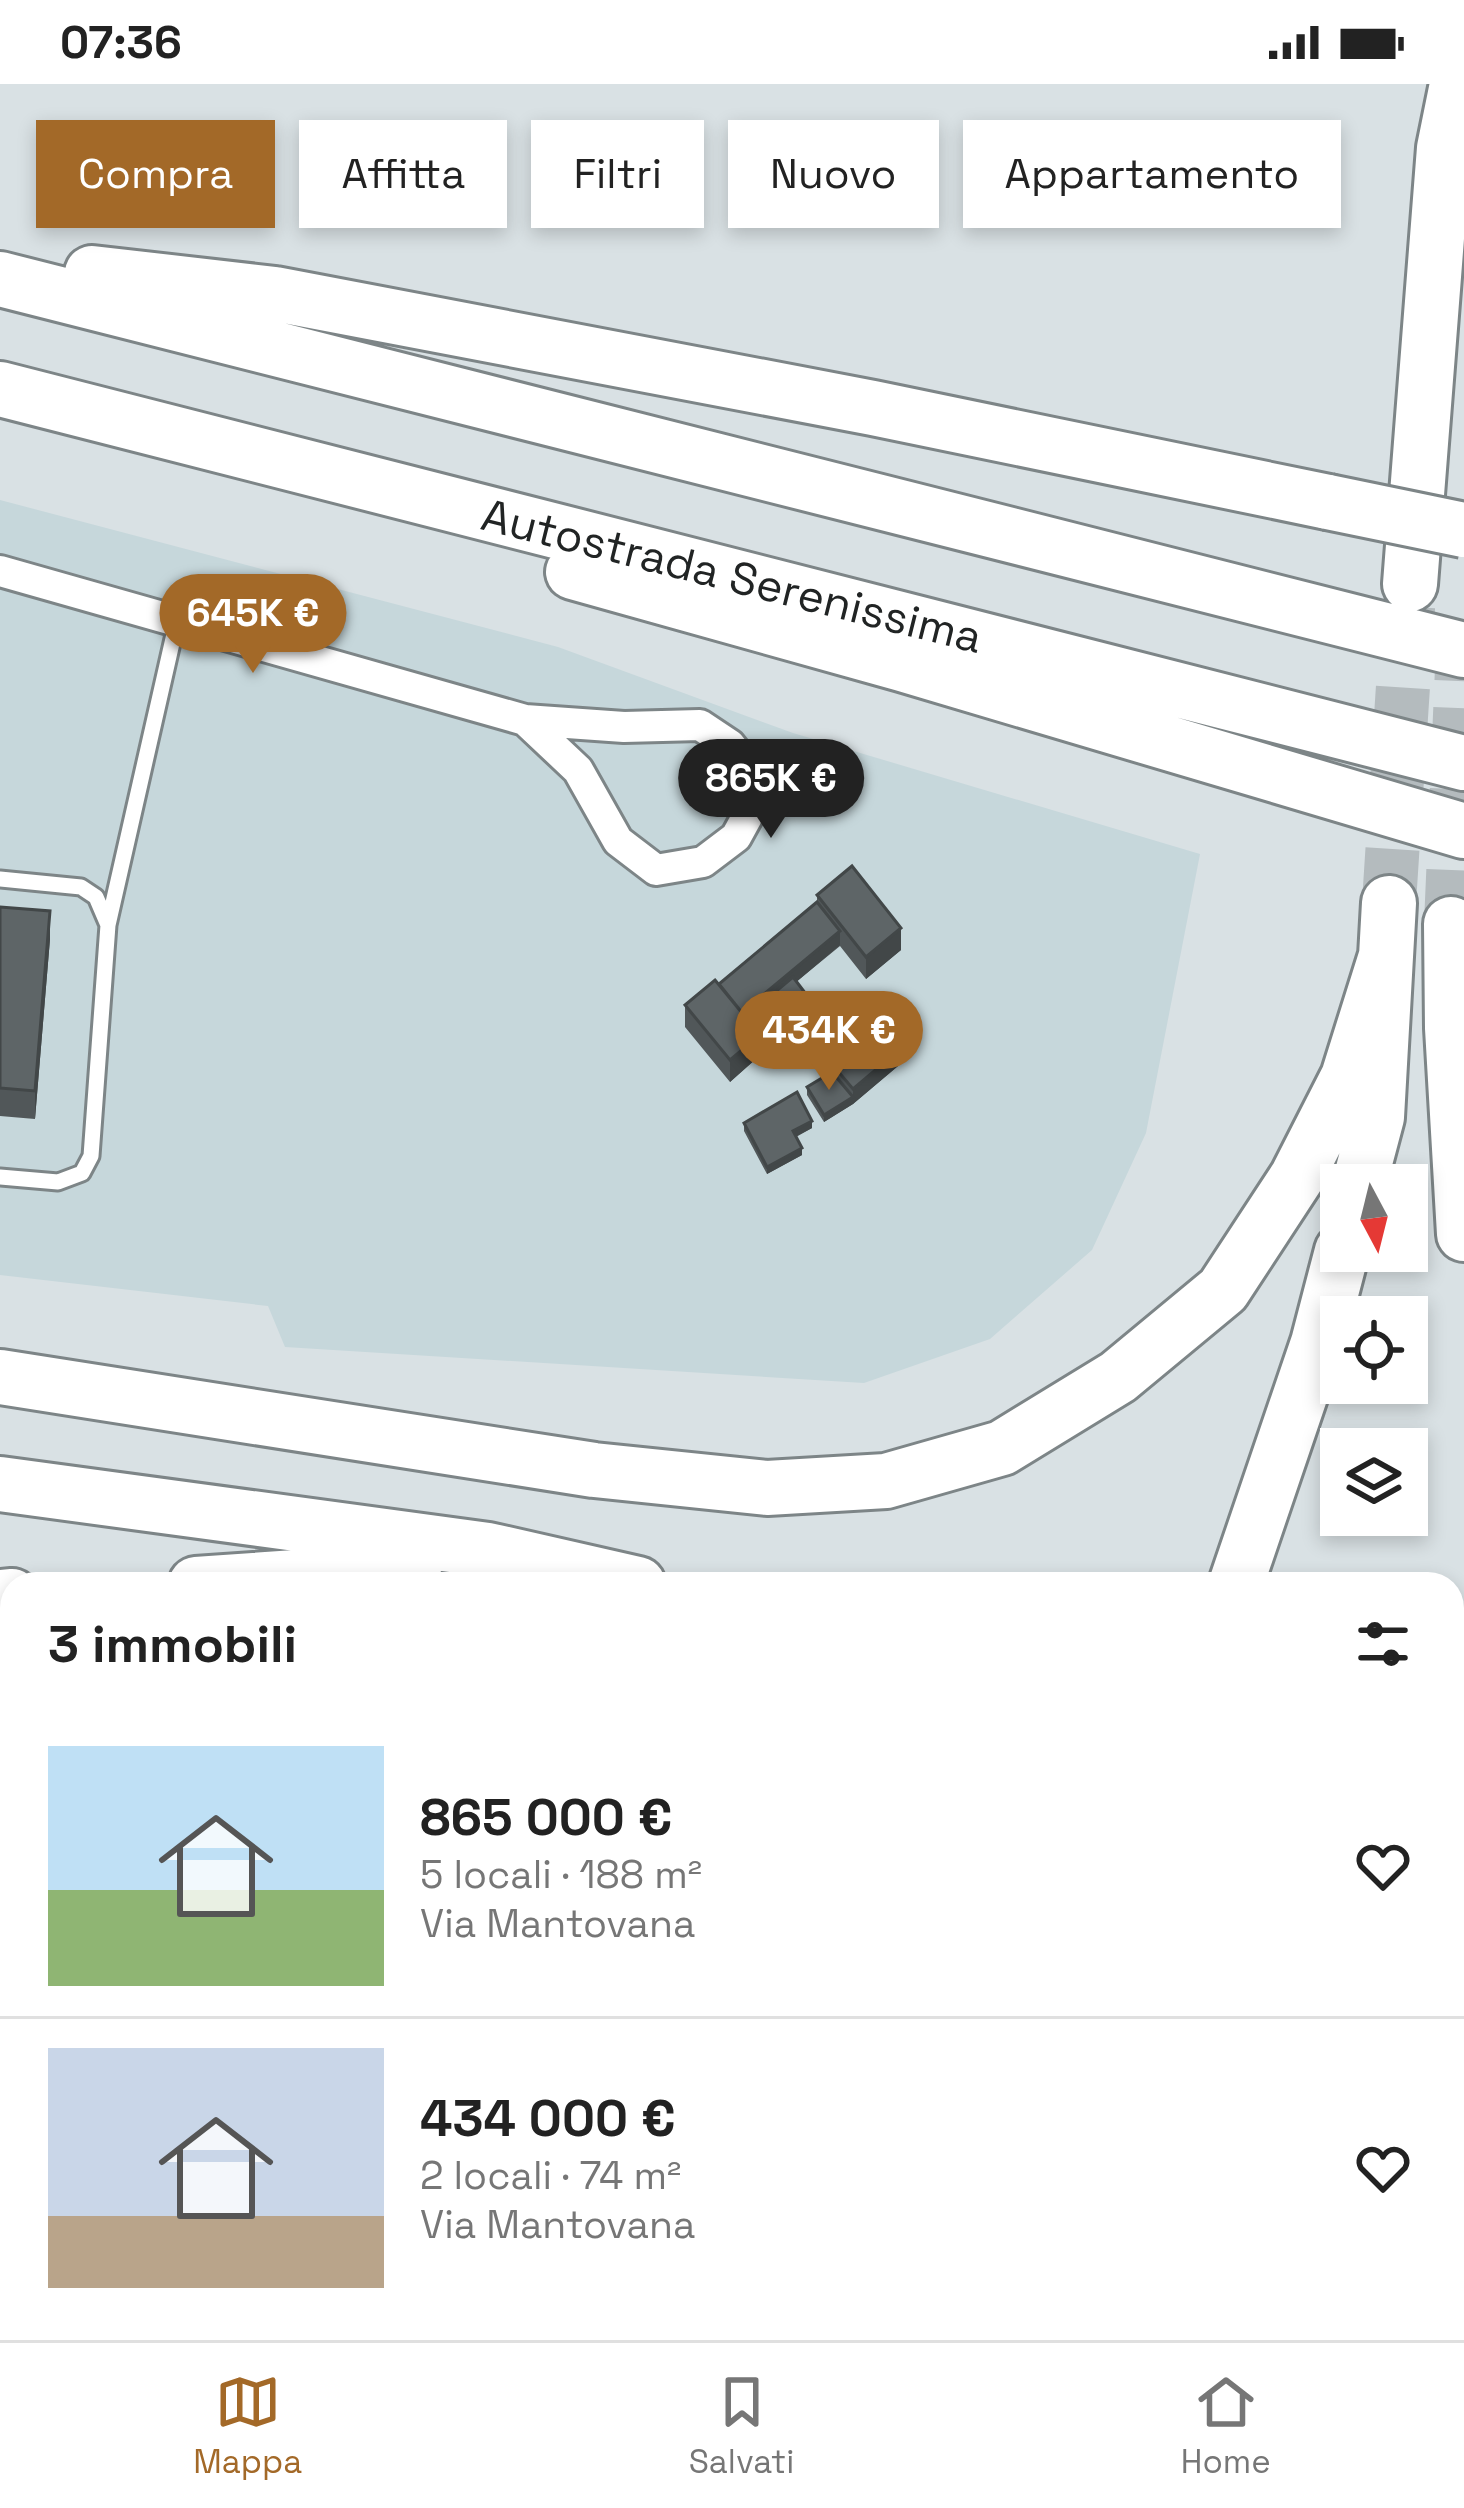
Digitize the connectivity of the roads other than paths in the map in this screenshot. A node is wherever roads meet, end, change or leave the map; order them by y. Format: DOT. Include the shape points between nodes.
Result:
graph roads {
  1 [pos="1457,84"];
  2 [pos="0,262"];
  3 [pos="0,279"];
  4 [pos="0,388"];
  5 [pos="293,463"];
  6 [pos="1464,530"];
  7 [pos="0,571"];
  8 [pos="1410,584"];
  9 [pos="177,621"];
  10 [pos="1464,650"];
  11 [pos="525,720"];
  12 [pos="1464,763"];
  13 [pos="1464,831"];
  14 [pos="0,879"];
  15 [pos="1389,903"];
  16 [pos="1451,924"];
  17 [pos="108,925"];
  18 [pos="1385,958"];
  19 [pos="1364,1164"];
  20 [pos="0,1177"];
  21 [pos="1464,1234"];
  22 [pos="1337,1272"];
  23 [pos="0,1378"];
  24 [pos="0,1484"];
  25 [pos="585,1572"];
  26 [pos="1240,1572"];
  1 -- 8 [label="highway" via="1444,148"];
  2 -- 6 [label="highway, bridge" via="275,295"];
  3 -- 10 [label="highway"];
  4 -- 5 [label="highway, Autostrada Serenissima"];
  5 -- 12 [label="highway, Autostrada Serenissima"];
  5 -- 13 [label="highway" via="562,569"];
  7 -- 9 [label="street"];
  9 -- 11 [label="street"];
  9 -- 17 [label="lane"];
  11 -- 11 [label="street" via="578,770 618,841 656,870 703,862 736,837 747,817 741,759 700,725"];
  14 -- 17 [label="lane" via="81,887 96,897"];
  15 -- 18 [label="highway"];
  16 -- 21 [label="highway"];
  17 -- 20 [label="lane" via="91,1156 82,1173 58,1182"];
  18 -- 19 [label="highway" via="1376,1117"];
  18 -- 23 [label="highway" via="1348,1077 1297,1177 1223,1290 1118,1376 1001,1448 886,1480 767,1488 594,1470"];
  22 -- 26 [label="highway"];
  24 -- 25 [label="highway" via="488,1550"];
}
